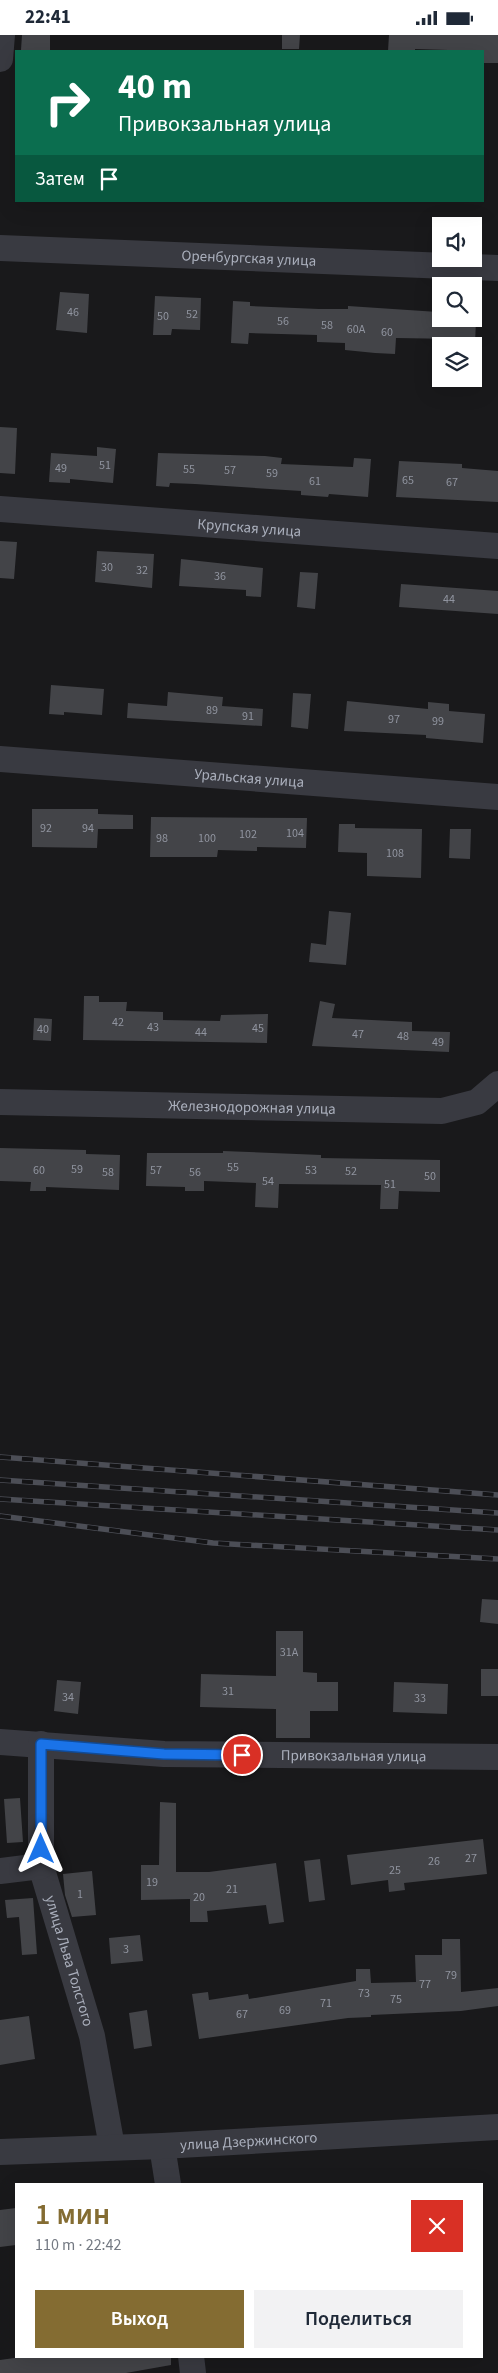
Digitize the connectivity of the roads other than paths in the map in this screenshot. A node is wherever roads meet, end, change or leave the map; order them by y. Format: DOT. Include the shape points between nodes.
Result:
graph roads {
  1 [pos="2,35"];
  2 [pos="0,59"];
  3 [pos="0,248"];
  4 [pos="498,268"];
  5 [pos="0,509"];
  6 [pos="498,546"];
  7 [pos="0,759"];
  8 [pos="498,797"];
  9 [pos="498,1084"];
  10 [pos="0,1102"];
  11 [pos="0,1742"];
  12 [pos="41,1744"];
  13 [pos="498,1757"];
  14 [pos="41,1866"];
  15 [pos="0,1871"];
  16 [pos="498,2127"];
  17 [pos="162,2146"];
  18 [pos="112,2147"];
  19 [pos="0,2152"];
  20 [pos="168,2183"];
  21 [pos="191,2358"];
  22 [pos="193,2373"];
  1 -- 2 [label="street"];
  3 -- 4 [label="street, Оренбургская улица"];
  5 -- 6 [label="street, Крупская улица"];
  7 -- 8 [label="street, Уральская улица"];
  9 -- 10 [label="street, Железнодорожная улица" via="476,1102 442,1111"];
  11 -- 12 [label="street, Привокзальная улица"];
  12 -- 13 [label="street, Привокзальная улица" via="164,1754"];
  12 -- 14 [label="street, улица Льва Толстого"];
  14 -- 15 [label="street"];
  14 -- 18 [label="street, улица Льва Толстого" via="92,2036"];
  16 -- 17 [label="street, улица Дзержинского"];
  17 -- 18 [label="street, улица Дзержинского"];
  17 -- 20 [label="street"];
  18 -- 19 [label="street, улица Дзержинского"];
  21 -- 22 [label="street"];
}
